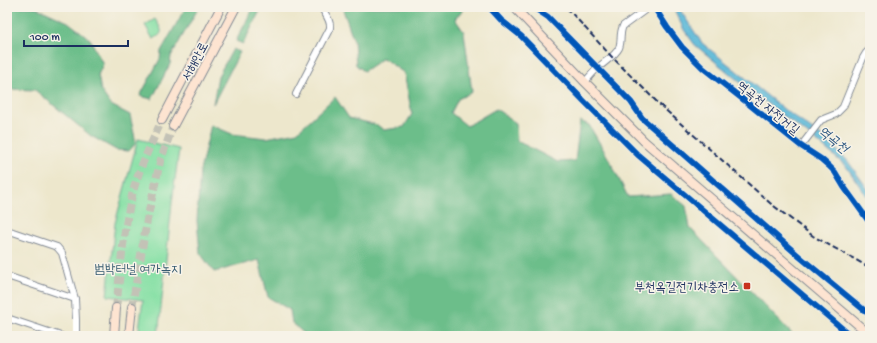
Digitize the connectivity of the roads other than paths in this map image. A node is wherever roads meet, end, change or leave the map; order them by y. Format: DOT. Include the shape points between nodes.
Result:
graph roads {
  1 [pos="221,7"];
  2 [pos="236,7"];
  3 [pos="321,7"];
  4 [pos="514,7"];
  5 [pos="650,7"];
  6 [pos="870,49"];
  7 [pos="584,82"];
  8 [pos="296,94"];
  9 [pos="162,120"];
  10 [pos="174,126"];
  11 [pos="801,146"];
  12 [pos="7,230"];
  13 [pos="7,276"];
  14 [pos="74,299"];
  15 [pos="132,306"];
  16 [pos="116,308"];
  17 [pos="7,318"];
  18 [pos="870,335"];
  19 [pos="61,336"];
  20 [pos="76,336"];
  21 [pos="114,336"];
  22 [pos="129,336"];
  1 -- 9 [label="main road, 서해안로"];
  2 -- 10 [label="main road, 서해안로"];
  3 -- 8 [label="street" via="330,20 330,28"];
  4 -- 7 [label="main road"];
  5 -- 7 [label="street" via="623,26 618,50"];
  6 -- 11 [label="street" via="863,58 843,107 836,114 821,120"];
  7 -- 18 [label="main road" via="644,142"];
  12 -- 14 [label="street" via="57,247 62,253"];
  13 -- 14 [label="street"];
  14 -- 20 [label="street"];
  15 -- 22 [label="main road"];
  16 -- 21 [label="main road"];
  17 -- 19 [label="street"];
}
